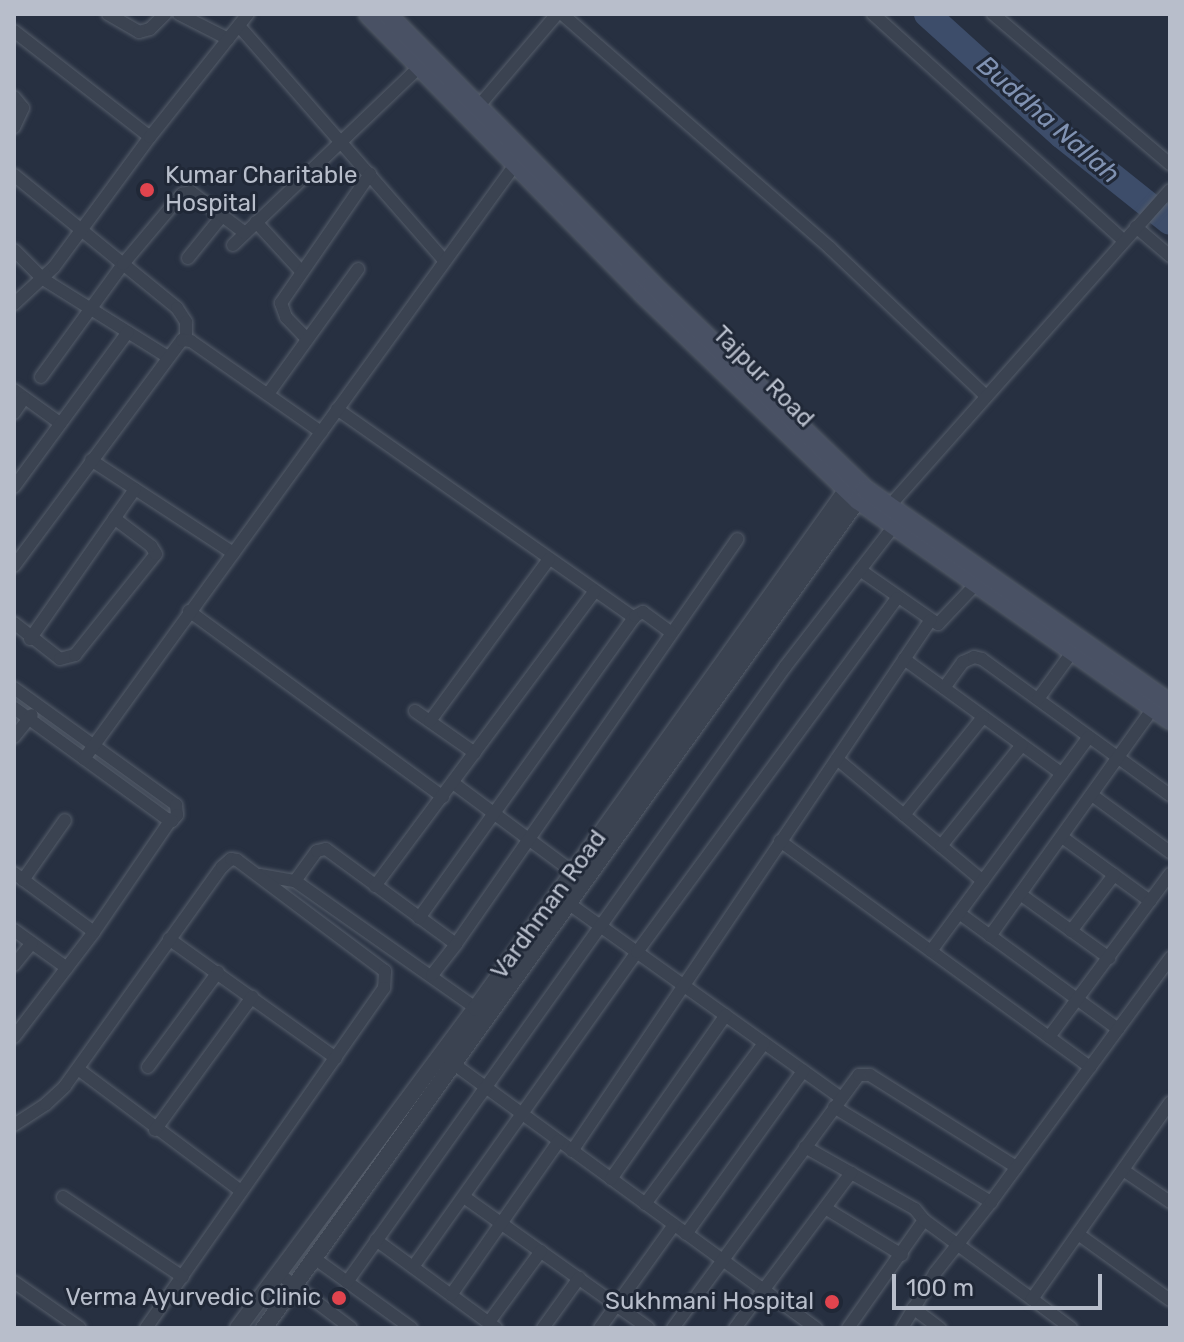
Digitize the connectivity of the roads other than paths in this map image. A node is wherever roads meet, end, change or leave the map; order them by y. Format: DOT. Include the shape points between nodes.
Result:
graph roads {
  1 [pos="108,14"];
  2 [pos="165,14"];
  3 [pos="179,14"];
  4 [pos="248,14"];
  5 [pos="368,14"];
  6 [pos="387,14"];
  7 [pos="560,14"];
  8 [pos="873,14"];
  9 [pos="993,14"];
  10 [pos="239,26"];
  11 [pos="14,31"];
  12 [pos="228,39"];
  13 [pos="420,66"];
  14 [pos="14,97"];
  15 [pos="477,108"];
  16 [pos="14,127"];
  17 [pos="150,137"];
  18 [pos="343,142"];
  19 [pos="1170,164"];
  20 [pos="514,166"];
  21 [pos="370,174"];
  22 [pos="14,175"];
  23 [pos="1170,190"];
  24 [pos="222,216"];
  25 [pos="256,222"];
  26 [pos="1139,224"];
  27 [pos="82,230"];
  28 [pos="245,233"];
  29 [pos="1123,240"];
  30 [pos="233,245"];
  31 [pos="14,250"];
  32 [pos="1170,256"];
  33 [pos="188,258"];
  34 [pos="444,260"];
  35 [pos="123,264"];
  36 [pos="358,269"];
  37 [pos="301,271"];
  38 [pos="43,279"];
  39 [pos="14,304"];
  40 [pos="91,309"];
  41 [pos="128,332"];
  42 [pos="186,339"];
  43 [pos="307,339"];
  44 [pos="168,357"];
  45 [pos="41,377"];
  46 [pos="19,394"];
  47 [pos="268,394"];
  48 [pos="986,396"];
  49 [pos="337,409"];
  50 [pos="14,413"];
  51 [pos="60,423"];
  52 [pos="321,432"];
  53 [pos="91,460"];
  54 [pos="14,487"];
  55 [pos="135,489"];
  56 [pos="856,489"];
  57 [pos="891,516"];
  58 [pos="114,518"];
  59 [pos="737,539"];
  60 [pos="233,553"];
  61 [pos="549,559"];
  62 [pos="14,566"];
  63 [pos="860,570"];
  64 [pos="977,583"];
  65 [pos="595,591"];
  66 [pos="897,598"];
  67 [pos="189,611"];
  68 [pos="634,618"];
  69 [pos="930,621"];
  70 [pos="14,623"];
  71 [pos="671,632"];
  72 [pos="30,639"];
  73 [pos="1073,651"];
  74 [pos="904,659"];
  75 [pos="14,688"];
  76 [pos="944,688"];
  77 [pos="1038,699"];
  78 [pos="1161,706"];
  79 [pos="38,707"];
  80 [pos="14,708"];
  81 [pos="415,711"];
  82 [pos="983,717"];
  83 [pos="28,719"];
  84 [pos="1170,720"];
  85 [pos="430,721"];
  86 [pos="14,737"];
  87 [pos="1089,737"];
  88 [pos="1022,745"];
  89 [pos="93,746"];
  90 [pos="475,753"];
  91 [pos="1119,758"];
  92 [pos="84,759"];
  93 [pos="837,759"];
  94 [pos="1062,774"];
  95 [pos="453,783"];
  96 [pos="1092,795"];
  97 [pos="1170,795"];
  98 [pos="443,797"];
  99 [pos="494,814"];
  100 [pos="904,815"];
  101 [pos="65,820"];
  102 [pos="170,821"];
  103 [pos="1062,837"];
  104 [pos="529,840"];
  105 [pos="780,841"];
  106 [pos="941,846"];
  107 [pos="1170,852"];
  108 [pos="573,872"];
  109 [pos="1170,874"];
  110 [pos="257,875"];
  111 [pos="1114,875"];
  112 [pos="18,877"];
  113 [pos="295,881"];
  114 [pos="983,881"];
  115 [pos="375,886"];
  116 [pos="1020,894"];
  117 [pos="1150,901"];
  118 [pos="568,903"];
  119 [pos="959,913"];
  120 [pos="419,918"];
  121 [pos="599,925"];
  122 [pos="14,930"];
  123 [pos="1071,931"];
  124 [pos="94,932"];
  125 [pos="990,936"];
  126 [pos="169,939"];
  127 [pos="32,943"];
  128 [pos="456,944"];
  129 [pos="931,951"];
  130 [pos="637,952"];
  131 [pos="1109,958"];
  132 [pos="1170,958"];
  133 [pos="14,965"];
  134 [pos="67,968"];
  135 [pos="218,972"];
  136 [pos="432,975"];
  137 [pos="686,986"];
  138 [pos="252,997"];
  139 [pos="1078,1000"];
  140 [pos="476,1008"];
  141 [pos="726,1015"];
  142 [pos="1118,1029"];
  143 [pos="14,1037"];
  144 [pos="1049,1037"];
  145 [pos="764,1043"];
  146 [pos="336,1058"];
  147 [pos="447,1058"];
  148 [pos="148,1067"];
  149 [pos="1090,1067"];
  150 [pos="78,1069"];
  151 [pos="803,1071"];
  152 [pos="484,1087"];
  153 [pos="837,1102"];
  154 [pos="1170,1103"];
  155 [pos="523,1115"];
  156 [pos="14,1125"];
  157 [pos="155,1130"];
  158 [pos="559,1141"];
  159 [pos="805,1147"];
  160 [pos="572,1151"];
  161 [pos="1016,1167"];
  162 [pos="1123,1170"];
  163 [pos="851,1173"];
  164 [pos="611,1179"];
  165 [pos="241,1191"];
  166 [pos="63,1197"];
  167 [pos="464,1197"];
  168 [pos="991,1202"];
  169 [pos="1170,1202"];
  170 [pos="645,1204"];
  171 [pos="825,1208"];
  172 [pos="924,1220"];
  173 [pos="503,1224"];
  174 [pos="674,1225"];
  175 [pos="686,1234"];
  176 [pos="1078,1234"];
  177 [pos="376,1240"];
  178 [pos="957,1246"];
  179 [pos="541,1251"];
  180 [pos="902,1255"];
  181 [pos="314,1258"];
  182 [pos="723,1259"];
  183 [pos="413,1267"];
  184 [pos="278,1273"];
  185 [pos="183,1277"];
  186 [pos="579,1278"];
  187 [pos="14,1282"];
  188 [pos="347,1282"];
  189 [pos="294,1286"];
  190 [pos="764,1290"];
  191 [pos="451,1295"];
  192 [pos="1032,1299"];
  193 [pos="1170,1300"];
  194 [pos="616,1305"];
  195 [pos="913,1308"];
  196 [pos="493,1325"];
  197 [pos="80,1328"];
  198 [pos="146,1328"];
  199 [pos="238,1328"];
  200 [pos="264,1328"];
  201 [pos="351,1328"];
  202 [pos="411,1328"];
  203 [pos="543,1328"];
  204 [pos="600,1328"];
  205 [pos="648,1328"];
  206 [pos="673,1328"];
  207 [pos="735,1328"];
  208 [pos="816,1328"];
  209 [pos="848,1328"];
  210 [pos="902,1328"];
  211 [pos="940,1328"];
  212 [pos="1071,1328"];
  1 -- 2 [label="street" via="139,32"];
  3 -- 12 [label="street"];
  4 -- 10 [label="street"];
  5 -- 13 [label="main road, Tajpur Road"];
  6 -- 15 [label="main road, Tajpur Road"];
  7 -- 15 [label="street"];
  7 -- 48 [label="street" via="830,248"];
  8 -- 29 [label="street"];
  9 -- 19 [label="street"];
  10 -- 12 [label="street"];
  10 -- 18 [label="street"];
  11 -- 17 [label="street"];
  12 -- 17 [label="street"];
  13 -- 18 [label="street"];
  13 -- 20 [label="main road, Tajpur Road"];
  14 -- 16 [label="street" via="23,108"];
  15 -- 56 [label="main road, Tajpur Road"];
  17 -- 27 [label="street"];
  18 -- 21 [label="street"];
  18 -- 25 [label="street"];
  20 -- 34 [label="street"];
  20 -- 56 [label="main road, Tajpur Road" via="811,459"];
  21 -- 34 [label="street"];
  21 -- 37 [label="street"];
  22 -- 27 [label="street"];
  23 -- 26 [label="street"];
  24 -- 28 [label="street"];
  24 -- 33 [label="street"];
  24 -- 35 [label="street" via="185,192"];
  25 -- 28 [label="street"];
  25 -- 37 [label="street"];
  26 -- 29 [label="street"];
  26 -- 32 [label="street"];
  27 -- 35 [label="street"];
  27 -- 38 [label="street"];
  28 -- 30 [label="street"];
  29 -- 48 [label="street"];
  31 -- 38 [label="street"];
  34 -- 49 [label="street"];
  35 -- 40 [label="street"];
  35 -- 42 [label="street" via="183,315"];
  36 -- 43 [label="street"];
  37 -- 43 [label="street" via="280,307"];
  38 -- 39 [label="street"];
  38 -- 40 [label="street"];
  40 -- 41 [label="street"];
  40 -- 45 [label="street"];
  41 -- 44 [label="street"];
  41 -- 51 [label="street"];
  42 -- 44 [label="street"];
  42 -- 47 [label="street"];
  43 -- 47 [label="street"];
  44 -- 53 [label="street"];
  46 -- 50 [label="street"];
  46 -- 51 [label="street"];
  47 -- 52 [label="street"];
  48 -- 57 [label="street"];
  49 -- 52 [label="street"];
  49 -- 61 [label="street"];
  51 -- 54 [label="street"];
  52 -- 60 [label="street"];
  53 -- 55 [label="street"];
  53 -- 62 [label="street"];
  55 -- 58 [label="street"];
  55 -- 60 [label="street"];
  56 -- 57 [label="main road, Tajpur Road"];
  56 -- 108 [label="street, Vardhman Road"];
  56 -- 118 [label="street, Vardhman Road"];
  57 -- 63 [label="street"];
  57 -- 64 [label="main road, Tajpur Road"];
  57 -- 78 [label="main road, Tajpur Road"];
  58 -- 72 [label="street"];
  58 -- 72 [label="street" via="151,546 155,558 70,658 60,659"];
  59 -- 71 [label="street"];
  60 -- 67 [label="street"];
  61 -- 65 [label="street"];
  61 -- 85 [label="street"];
  63 -- 66 [label="street"];
  63 -- 121 [label="street"];
  64 -- 69 [label="street" via="943,621"];
  64 -- 73 [label="main road, Tajpur Road"];
  65 -- 68 [label="street"];
  65 -- 90 [label="street"];
  66 -- 69 [label="street"];
  66 -- 130 [label="street"];
  67 -- 89 [label="street"];
  67 -- 98 [label="street"];
  68 -- 71 [label="street" via="643,612"];
  68 -- 99 [label="street"];
  69 -- 74 [label="street"];
  70 -- 72 [label="street"];
  71 -- 104 [label="street"];
  73 -- 77 [label="street"];
  73 -- 78 [label="main road, Tajpur Road"];
  74 -- 76 [label="street"];
  74 -- 93 [label="street"];
  75 -- 79 [label="street"];
  76 -- 77 [label="street" via="963,662 977,657"];
  76 -- 82 [label="street"];
  77 -- 87 [label="street"];
  78 -- 84 [label="main road, Tajpur Road"];
  78 -- 91 [label="street"];
  79 -- 83 [label="street"];
  79 -- 89 [label="street"];
  80 -- 83 [label="street"];
  81 -- 85 [label="street"];
  82 -- 88 [label="street"];
  82 -- 100 [label="street"];
  83 -- 86 [label="street"];
  83 -- 92 [label="street"];
  85 -- 90 [label="street"];
  87 -- 91 [label="street"];
  87 -- 94 [label="street"];
  88 -- 94 [label="street"];
  88 -- 106 [label="street"];
  89 -- 92 [label="street"];
  89 -- 102 [label="street" via="177,806"];
  90 -- 95 [label="street"];
  91 -- 96 [label="street"];
  91 -- 97 [label="street"];
  92 -- 102 [label="street"];
  93 -- 100 [label="street"];
  93 -- 105 [label="street"];
  94 -- 114 [label="street"];
  95 -- 98 [label="street"];
  95 -- 99 [label="street"];
  96 -- 103 [label="street"];
  96 -- 107 [label="street"];
  98 -- 115 [label="street"];
  99 -- 104 [label="street"];
  99 -- 120 [label="street"];
  100 -- 106 [label="street"];
  101 -- 112 [label="street"];
  102 -- 124 [label="street"];
  103 -- 111 [label="street"];
  103 -- 116 [label="street"];
  104 -- 108 [label="street"];
  104 -- 128 [label="street"];
  105 -- 129 [label="street"];
  105 -- 137 [label="street"];
  106 -- 114 [label="street"];
  108 -- 140 [label="street, Vardhman Road"];
  109 -- 117 [label="street"];
  110 -- 113 [label="street"];
  110 -- 126 [label="street" via="237,860 226,862"];
  110 -- 146 [label="street" via="385,971 384,988"];
  111 -- 117 [label="street"];
  111 -- 123 [label="street"];
  112 -- 124 [label="street"];
  113 -- 115 [label="street" via="322,848"];
  113 -- 136 [label="street"];
  114 -- 119 [label="street"];
  115 -- 120 [label="street"];
  116 -- 123 [label="street"];
  116 -- 125 [label="street"];
  117 -- 131 [label="street"];
  118 -- 121 [label="street"];
  118 -- 147 [label="street, Vardhman Road"];
  119 -- 125 [label="street"];
  119 -- 129 [label="street"];
  120 -- 128 [label="street"];
  121 -- 130 [label="street"];
  121 -- 152 [label="street"];
  122 -- 127 [label="street"];
  123 -- 131 [label="street"];
  124 -- 134 [label="street"];
  125 -- 139 [label="street"];
  126 -- 135 [label="street"];
  126 -- 150 [label="street"];
  127 -- 133 [label="street"];
  127 -- 134 [label="street"];
  128 -- 136 [label="street"];
  129 -- 144 [label="street"];
  130 -- 137 [label="street"];
  130 -- 155 [label="street"];
  131 -- 139 [label="street"];
  132 -- 142 [label="street"];
  134 -- 143 [label="street"];
  135 -- 138 [label="street"];
  135 -- 148 [label="street"];
  136 -- 140 [label="street"];
  137 -- 141 [label="street"];
  137 -- 160 [label="street"];
  138 -- 146 [label="street"];
  138 -- 157 [label="street"];
  139 -- 142 [label="street"];
  139 -- 144 [label="street"];
  140 -- 147 [label="street, Vardhman Road"];
  141 -- 145 [label="street"];
  141 -- 164 [label="street"];
  142 -- 149 [label="street"];
  144 -- 149 [label="street"];
  145 -- 151 [label="street"];
  145 -- 170 [label="street"];
  146 -- 165 [label="street"];
  147 -- 152 [label="street"];
  147 -- 181 [label="street, Vardhman Road"];
  147 -- 184 [label="street, Vardhman Road"];
  149 -- 161 [label="street"];
  150 -- 156 [label="street" via="46,1104"];
  150 -- 157 [label="street"];
  151 -- 153 [label="street"];
  151 -- 175 [label="street"];
  152 -- 155 [label="street"];
  152 -- 177 [label="street"];
  153 -- 159 [label="street"];
  153 -- 161 [label="street" via="854,1079 870,1075"];
  153 -- 168 [label="street"];
  154 -- 162 [label="street"];
  155 -- 158 [label="street"];
  155 -- 167 [label="street"];
  157 -- 165 [label="street"];
  158 -- 160 [label="street"];
  158 -- 173 [label="street"];
  159 -- 163 [label="street"];
  159 -- 182 [label="street"];
  160 -- 164 [label="street"];
  161 -- 168 [label="street"];
  162 -- 169 [label="street"];
  162 -- 176 [label="street"];
  163 -- 171 [label="street"];
  163 -- 172 [label="street" via="915,1209"];
  164 -- 170 [label="street"];
  165 -- 185 [label="street"];
  166 -- 185 [label="street"];
  167 -- 173 [label="street"];
  167 -- 183 [label="street"];
  168 -- 178 [label="street"];
  170 -- 174 [label="street"];
  171 -- 180 [label="street"];
  171 -- 190 [label="street"];
  172 -- 178 [label="street"];
  172 -- 180 [label="street"];
  173 -- 179 [label="street"];
  173 -- 191 [label="street"];
  174 -- 175 [label="street"];
  174 -- 194 [label="street"];
  175 -- 182 [label="street"];
  176 -- 192 [label="street"];
  176 -- 193 [label="street"];
  177 -- 183 [label="street"];
  177 -- 188 [label="street"];
  178 -- 192 [label="street"];
  178 -- 195 [label="street"];
  179 -- 186 [label="street"];
  179 -- 196 [label="street"];
  180 -- 209 [label="street"];
  181 -- 188 [label="street"];
  181 -- 189 [label="street, Vardhman Road"];
  182 -- 190 [label="street"];
  182 -- 206 [label="street"];
  183 -- 191 [label="street"];
  184 -- 189 [label="street"];
  184 -- 199 [label="street, Vardhman Road"];
  185 -- 198 [label="street"];
  186 -- 194 [label="street"];
  186 -- 203 [label="street"];
  187 -- 197 [label="street"];
  188 -- 202 [label="street"];
  189 -- 200 [label="street, Vardhman Road"];
  189 -- 201 [label="street"];
  190 -- 207 [label="street"];
  190 -- 208 [label="street"];
  191 -- 196 [label="street"];
  192 -- 212 [label="street"];
  194 -- 204 [label="street"];
  194 -- 205 [label="street"];
  195 -- 210 [label="street"];
  195 -- 211 [label="street"];
}
